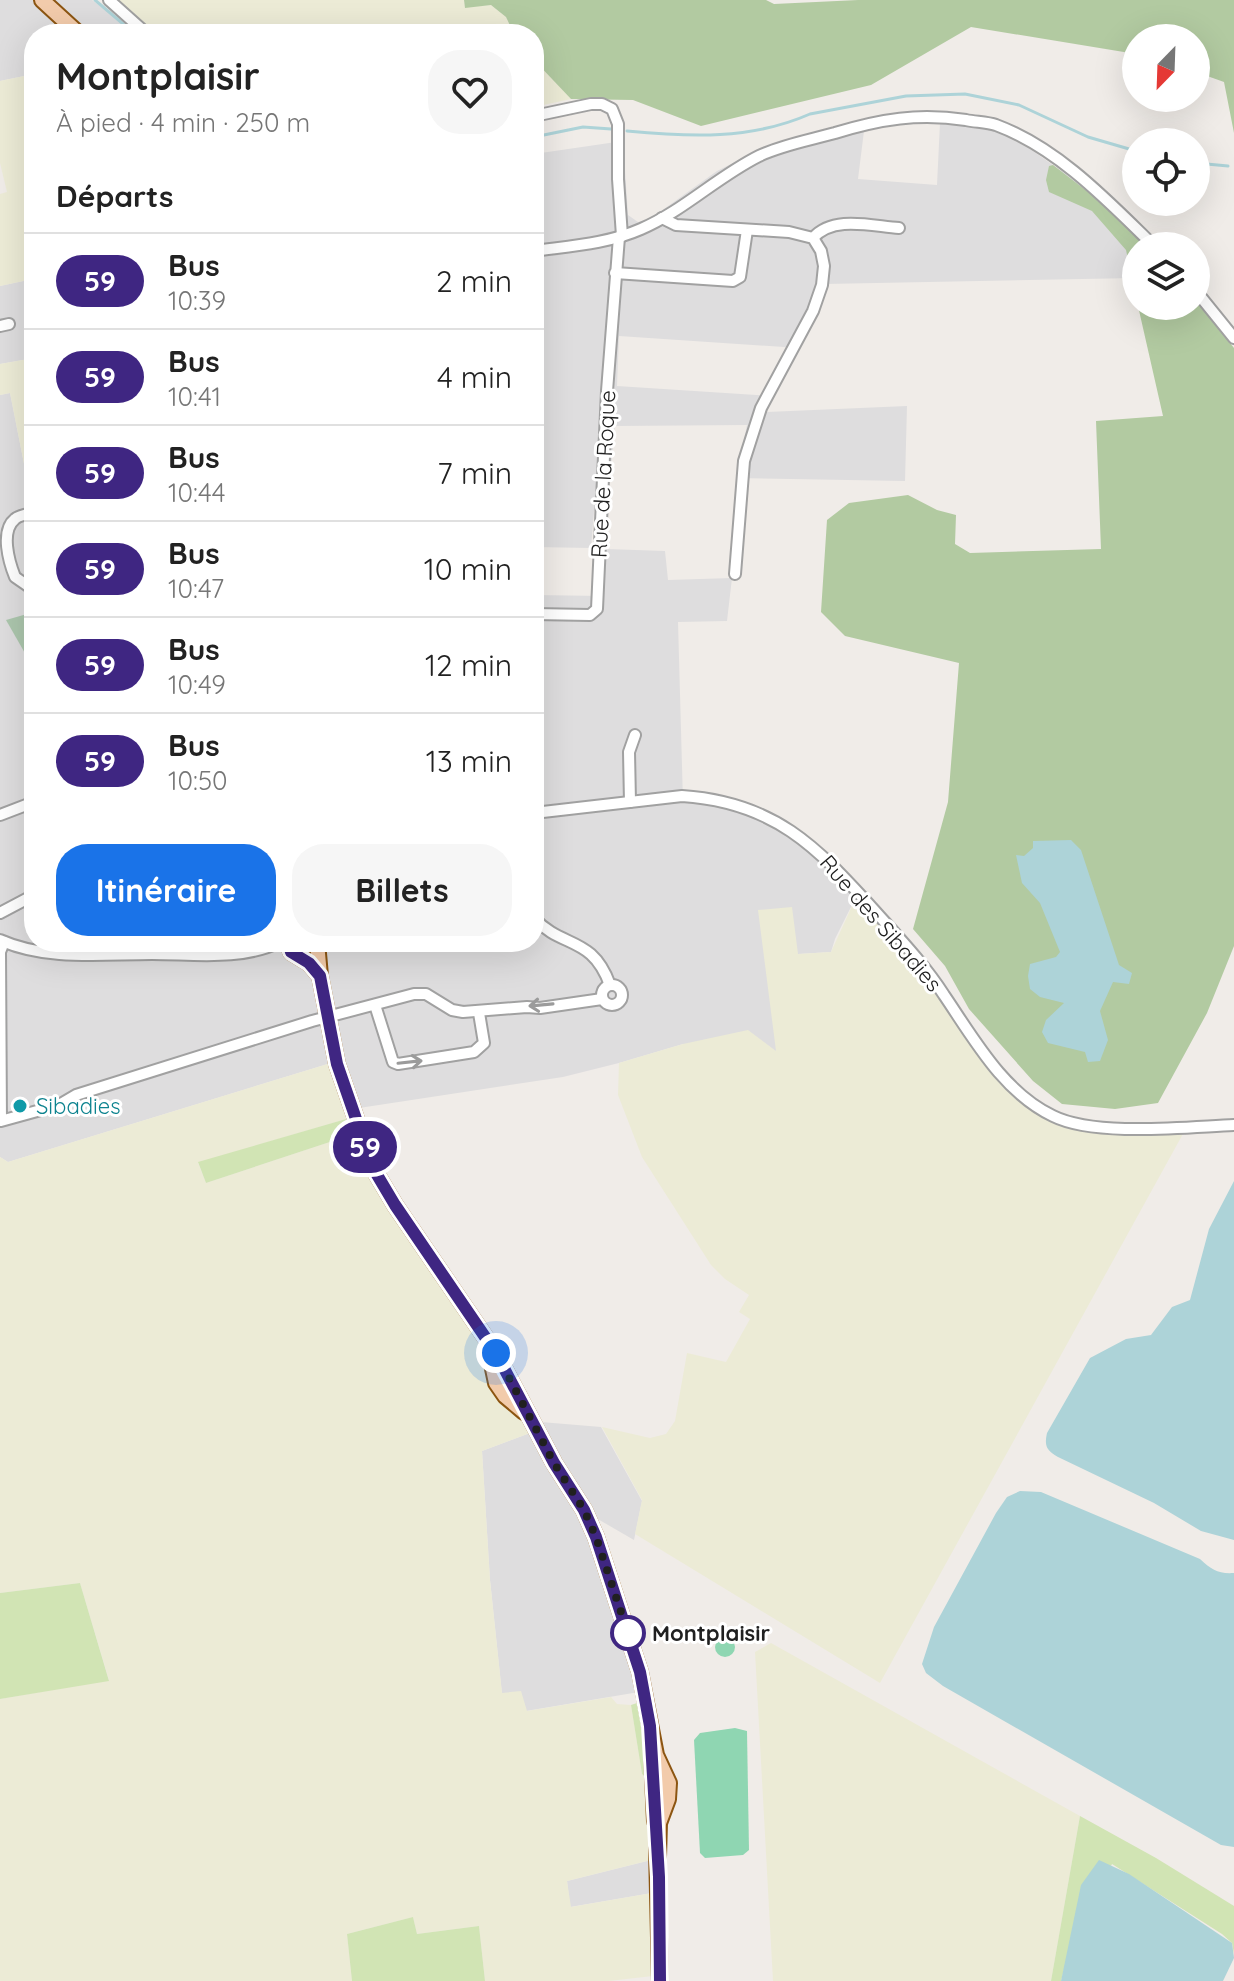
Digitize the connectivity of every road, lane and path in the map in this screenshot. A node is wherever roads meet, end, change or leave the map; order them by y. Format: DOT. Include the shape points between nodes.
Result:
graph roads {
  1 [pos="42,0"];
  2 [pos="109,0"];
  3 [pos="68,24"];
  4 [pos="136,24"];
  5 [pos="544,114"];
  6 [pos="662,218"];
  7 [pos="899,228"];
  8 [pos="747,230"];
  9 [pos="1140,232"];
  10 [pos="620,237"];
  11 [pos="813,238"];
  12 [pos="544,249"];
  13 [pos="615,273"];
  14 [pos="1210,308"];
  15 [pos="1234,338"];
  16 [pos="24,515"];
  17 [pos="735,574"];
  18 [pos="24,583"];
  19 [pos="544,614"];
  20 [pos="635,735"];
  21 [pos="630,802"];
  22 [pos="24,806"];
  23 [pos="544,812"];
  24 [pos="0,815"];
  25 [pos="24,900"];
  26 [pos="0,913"];
  27 [pos="544,927"];
  28 [pos="2,941"];
  29 [pos="24,947"];
  30 [pos="53,952"];
  31 [pos="238,952"];
  32 [pos="295,952"];
  33 [pos="313,952"];
  34 [pos="318,952"];
  35 [pos="66,954"];
  36 [pos="320,976"];
  37 [pos="610,985"];
  38 [pos="602,999"];
  39 [pos="375,1005"];
  40 [pos="479,1013"];
  41 [pos="327,1017"];
  42 [pos="1,1121"];
  43 [pos="1234,1125"];
  44 [pos="660,1981"];
  1 -- 3 [label="main road"];
  2 -- 4 [label="street"];
  5 -- 10 [label="street" via="591,104 612,109 618,124"];
  6 -- 8 [label="street" via="676,225"];
  6 -- 9 [label="street" via="762,154 866,123 916,116 995,124 1063,163"];
  6 -- 10 [label="street"];
  7 -- 11 [label="street" via="836,224"];
  8 -- 11 [label="street"];
  8 -- 13 [label="street" via="740,277 733,281"];
  10 -- 12 [label="street"];
  10 -- 13 [label="street, Rue de la Roque"];
  11 -- 17 [label="street" via="824,266 822,285 761,408 744,461"];
  13 -- 19 [label="street, Rue de la Roque" via="597,609 590,615"];
  14 -- 15 [label="street"];
  16 -- 18 [label="street" via="8,526 6,538 15,577"];
  20 -- 21 [label="street" via="629,752"];
  21 -- 23 [label="street, Rue des Sibadies"];
  21 -- 43 [label="street, Rue des Sibadies" via="704,797 769,817 810,843 930,974 1003,1076 1023,1097 1055,1117 1101,1126"];
  22 -- 24 [label="street"];
  25 -- 26 [label="street"];
  27 -- 37 [label="street" via="591,953"];
  28 -- 29 [label="street"];
  28 -- 42 [label="street"];
  30 -- 35 [label="street"];
  31 -- 35 [label="street"];
  32 -- 33 [label="main road"];
  32 -- 36 [label="main road"];
  34 -- 36 [label="main road"];
  36 -- 41 [label="main road"];
  37 -- 38 [label="street"];
  37 -- 38 [label="street" via="619,988 621,1000 610,1005"];
  38 -- 40 [label="street, one-way"];
  39 -- 40 [label="street" via="426,994 452,1010"];
  39 -- 40 [label="street, one-way" via="389,1055 398,1064 474,1052 484,1043"];
  39 -- 41 [label="street"];
  41 -- 42 [label="street"];
  41 -- 44 [label="main road" via="337,1064 373,1168 496,1353 596,1537 640,1672 656,1755 669,1783 659,1823"];
}
